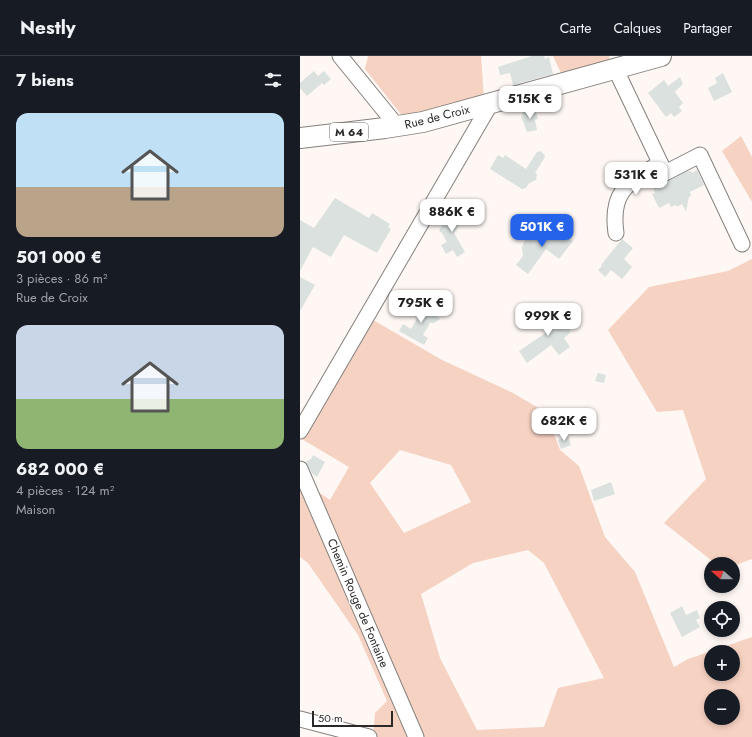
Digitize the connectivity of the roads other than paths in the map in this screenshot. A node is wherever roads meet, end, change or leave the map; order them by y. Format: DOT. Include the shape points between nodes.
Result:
graph roads {
  1 [pos="340,56"];
  2 [pos="662,56"];
  3 [pos="615,68"];
  4 [pos="491,103"];
  5 [pos="397,126"];
  6 [pos="300,138"];
  7 [pos="660,163"];
  8 [pos="616,233"];
  9 [pos="742,244"];
  10 [pos="300,431"];
  11 [pos="300,469"];
  12 [pos="300,719"];
  13 [pos="369,737"];
  14 [pos="416,737"];
  1 -- 5 [label="street"];
  2 -- 3 [label="main road, Rue de Croix / M 64"];
  3 -- 4 [label="main road, Rue de Croix / M 64"];
  3 -- 7 [label="street"];
  4 -- 5 [label="main road, Rue de Croix / M 64" via="423,122"];
  4 -- 10 [label="street"];
  5 -- 6 [label="main road, M 64"];
  7 -- 8 [label="street" via="630,182 622,193 615,212"];
  7 -- 9 [label="street" via="665,173 700,156"];
  11 -- 14 [label="street, Chemin Rouge de Fontaine"];
  12 -- 13 [label="street"];
}
